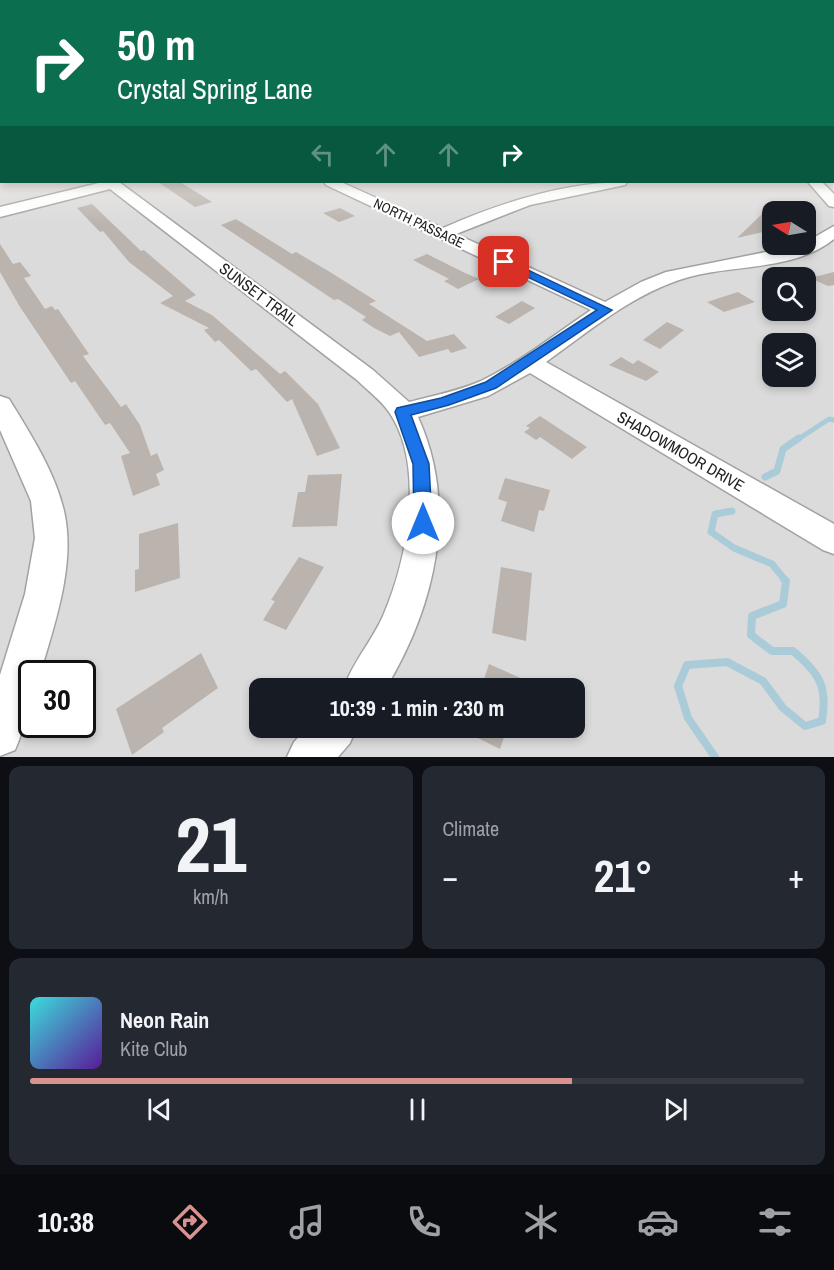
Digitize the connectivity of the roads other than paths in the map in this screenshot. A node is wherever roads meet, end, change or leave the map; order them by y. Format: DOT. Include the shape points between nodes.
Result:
graph roads {
  1 [pos="112,183"];
  2 [pos="333,183"];
  3 [pos="617,183"];
  4 [pos="816,183"];
  5 [pos="834,202"];
  6 [pos="0,212"];
  7 [pos="834,231"];
  8 [pos="442,234"];
  9 [pos="606,310"];
  10 [pos="528,362"];
  11 [pos="0,405"];
  12 [pos="402,412"];
  13 [pos="834,540"];
  14 [pos="370,678"];
  15 [pos="0,735"];
  16 [pos="326,738"];
  17 [pos="309,757"];
  1 -- 6 [label="street"];
  1 -- 12 [label="street, SUNSET TRAIL" via="365,375"];
  2 -- 8 [label="street, NORTH PASSAGE"];
  3 -- 8 [label="street" via="508,207"];
  4 -- 5 [label="street"];
  7 -- 9 [label="street" via="827,239 803,249 674,275"];
  8 -- 9 [label="street, NORTH PASSAGE"];
  9 -- 10 [label="street"];
  10 -- 12 [label="street" via="470,394"];
  10 -- 13 [label="street, SHADOWMOOR DRIVE"];
  11 -- 15 [label="street" via="49,511 51,550"];
  12 -- 14 [label="street" via="421,464 423,537 405,608"];
  16 -- 17 [label="street"];
}
